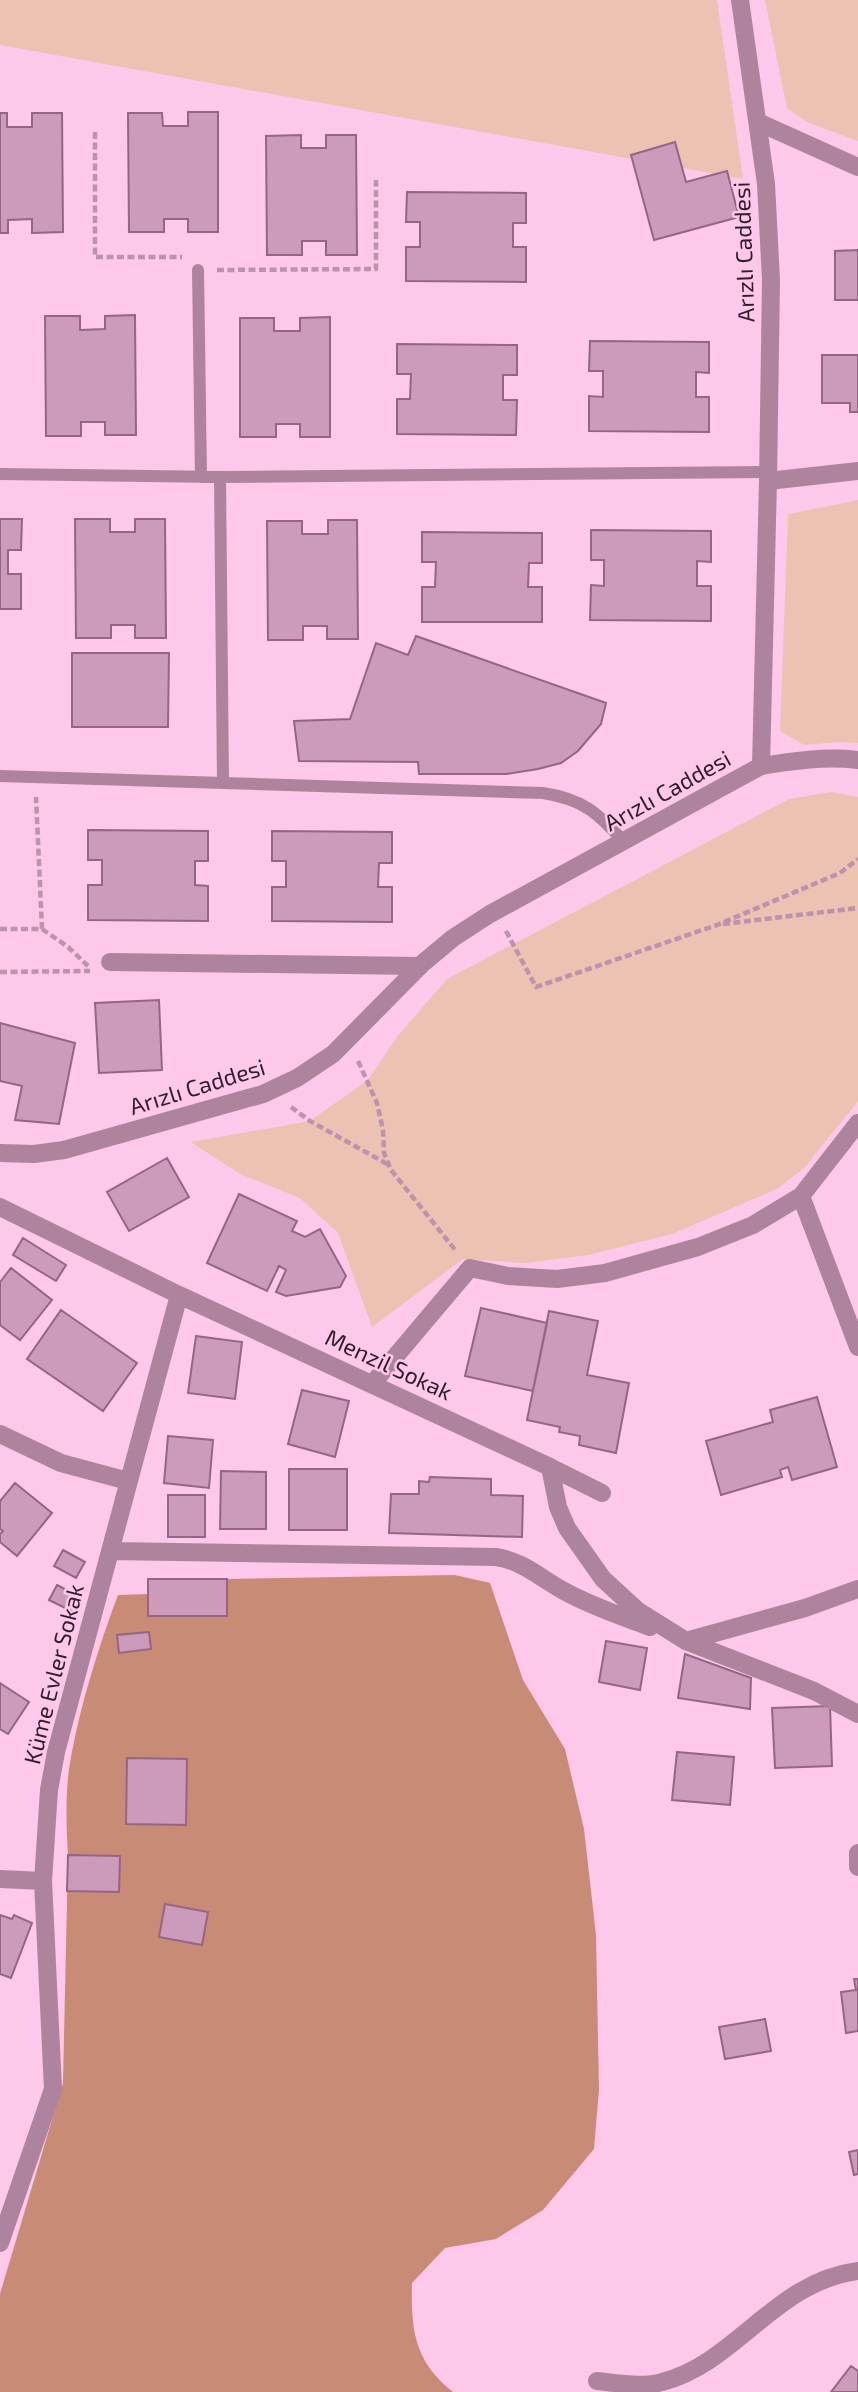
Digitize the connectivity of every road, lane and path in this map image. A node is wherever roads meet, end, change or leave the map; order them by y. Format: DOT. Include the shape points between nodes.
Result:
graph roads {
  1 [pos="740,0"];
  2 [pos="758,122"];
  3 [pos="95,132"];
  4 [pos="858,167"];
  5 [pos="376,180"];
  6 [pos="198,270"];
  7 [pos="858,471"];
  8 [pos="0,474"];
  9 [pos="201,477"];
  10 [pos="220,477"];
  11 [pos="768,477"];
  12 [pos="858,760"];
  13 [pos="761,766"];
  14 [pos="0,776"];
  15 [pos="35,777"];
  16 [pos="223,783"];
  17 [pos="624,842"];
  18 [pos="858,859"];
  19 [pos="858,908"];
  20 [pos="496,911"];
  21 [pos="718,925"];
  22 [pos="0,929"];
  23 [pos="43,929"];
  24 [pos="110,962"];
  25 [pos="419,966"];
  26 [pos="0,972"];
  27 [pos="347,1040"];
  28 [pos="269,1092"];
  29 [pos="858,1123"];
  30 [pos="0,1153"];
  31 [pos="389,1166"];
  32 [pos="801,1196"];
  33 [pos="0,1207"];
  34 [pos="470,1268"];
  35 [pos="179,1295"];
  36 [pos="858,1348"];
  37 [pos="373,1384"];
  38 [pos="0,1434"];
  39 [pos="550,1467"];
  40 [pos="128,1481"];
  41 [pos="603,1493"];
  42 [pos="110,1551"];
  43 [pos="858,1590"];
  44 [pos="686,1641"];
  45 [pos="858,1714"];
  46 [pos="858,1853"];
  47 [pos="858,1867"];
  48 [pos="0,1879"];
  49 [pos="43,1881"];
  50 [pos="0,2244"];
  51 [pos="858,2271"];
  52 [pos="597,2381"];
  1 -- 2 [label="street, Arızlı Caddesi"];
  2 -- 4 [label="street"];
  2 -- 11 [label="street, Arızlı Caddesi" via="771,280"];
  3 -- 6 [label="path" via="95,257 197,257"];
  5 -- 6 [label="path" via="376,269"];
  6 -- 9 [label="lane"];
  7 -- 11 [label="street"];
  8 -- 9 [label="lane"];
  9 -- 10 [label="lane"];
  10 -- 11 [label="lane"];
  10 -- 16 [label="lane"];
  11 -- 13 [label="street, Arızlı Caddesi"];
  12 -- 13 [label="street" via="809,759"];
  13 -- 17 [label="street, Arızlı Caddesi"];
  14 -- 15 [label="lane"];
  15 -- 16 [label="lane"];
  15 -- 23 [label="path"];
  16 -- 17 [label="lane" via="567,796 604,820"];
  17 -- 20 [label="street, Arızlı Caddesi"];
  18 -- 21 [label="path" via="840,873"];
  19 -- 21 [label="path"];
  20 -- 21 [label="path" via="537,986"];
  20 -- 25 [label="street, Arızlı Caddesi"];
  22 -- 23 [label="path"];
  23 -- 26 [label="path" via="92,970"];
  24 -- 25 [label="street"];
  25 -- 27 [label="street, Arızlı Caddesi"];
  27 -- 28 [label="street, Arızlı Caddesi" via="334,1054"];
  27 -- 31 [label="path" via="377,1103"];
  28 -- 30 [label="street, Arızlı Caddesi" via="64,1150"];
  28 -- 31 [label="path"];
  29 -- 32 [label="street"];
  31 -- 34 [label="path"];
  32 -- 34 [label="street" via="753,1225 698,1247 605,1273 557,1279"];
  32 -- 36 [label="street"];
  33 -- 35 [label="street, Menzil Sokak"];
  34 -- 37 [label="street"];
  35 -- 37 [label="street, Menzil Sokak"];
  35 -- 40 [label="street, Küme Evler Sokak"];
  37 -- 39 [label="street, Menzil Sokak"];
  38 -- 40 [label="street" via="61,1463"];
  39 -- 41 [label="street, Menzil Sokak"];
  39 -- 44 [label="street" via="567,1528 603,1579 638,1611"];
  40 -- 42 [label="street, Küme Evler Sokak"];
  42 -- 44 [label="street" via="447,1555 512,1560 597,1607"];
  42 -- 49 [label="street, Küme Evler Sokak" via="56,1752"];
  43 -- 44 [label="street"];
  44 -- 45 [label="street" via="814,1691"];
  46 -- 47 [label="street"];
  48 -- 49 [label="street"];
  49 -- 50 [label="street, Küme Evler Sokak" via="52,2089"];
  51 -- 52 [label="street" via="826,2277 805,2287 685,2375 659,2384"];
}
